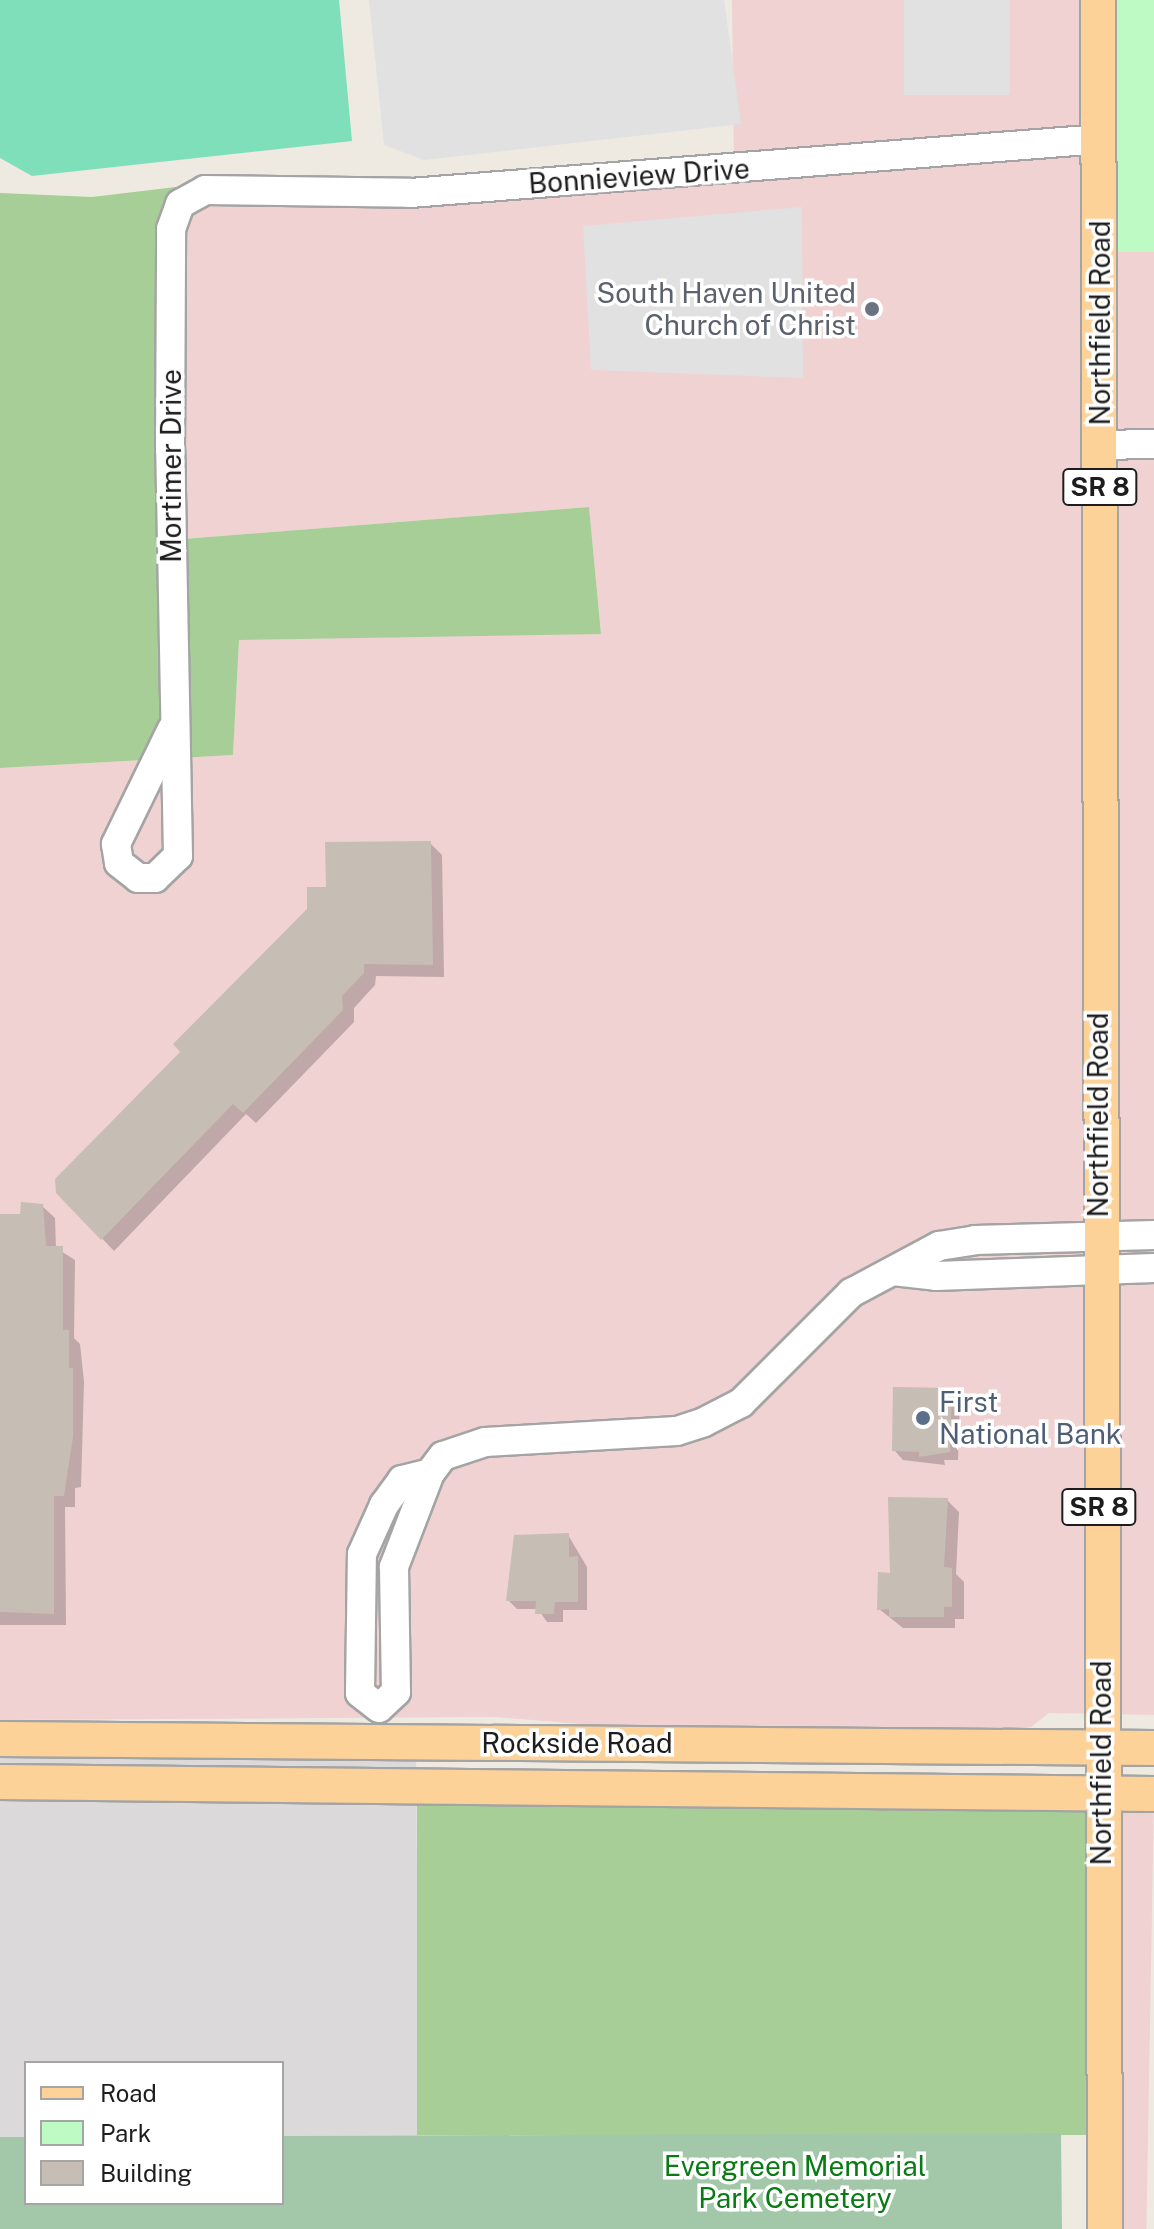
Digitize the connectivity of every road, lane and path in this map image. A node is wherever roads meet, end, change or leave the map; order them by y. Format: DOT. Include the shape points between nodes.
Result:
graph roads {
  1 [pos="1098,0"];
  2 [pos="1100,139"];
  3 [pos="180,204"];
  4 [pos="1154,444"];
  5 [pos="1100,445"];
  6 [pos="172,729"];
  7 [pos="1154,1235"];
  8 [pos="1098,1252"];
  9 [pos="1154,1268"];
  10 [pos="430,1473"];
  11 [pos="379,1708"];
  12 [pos="0,1739"];
  13 [pos="377,1742"];
  14 [pos="1100,1746"];
  15 [pos="1154,1748"];
  16 [pos="0,1782"];
  17 [pos="378,1787"];
  18 [pos="1100,1793"];
  19 [pos="1154,1794"];
  20 [pos="1105,2229"];
  1 -- 2 [label="main road, Northfield Road / SR 8"];
  2 -- 3 [label="street, Bonnieview Drive" via="410,193 205,190"];
  2 -- 5 [label="main road, Northfield Road / SR 8"];
  3 -- 6 [label="street, Mortimer Drive" via="171,229"];
  4 -- 5 [label="street"];
  5 -- 8 [label="main road, Northfield Road / SR 8"];
  7 -- 8 [label="street"];
  8 -- 9 [label="street"];
  8 -- 10 [label="street" via="936,1276 893,1271 851,1293 741,1403 704,1422 677,1431 485,1442 443,1456"];
  8 -- 14 [label="main road, Northfield Road / SR 8"];
  10 -- 11 [label="street" via="425,1498 394,1567 396,1692"];
  10 -- 11 [label="street" via="402,1480 362,1554 360,1693"];
  11 -- 13 [label="street"];
  12 -- 13 [label="main road, Rockside Road"];
  13 -- 14 [label="main road, Rockside Road"];
  13 -- 17 [label="street"];
  14 -- 15 [label="main road, Rockside Road"];
  14 -- 18 [label="main road, Northfield Road / SR 8"];
  16 -- 17 [label="main road, Rockside Road"];
  17 -- 18 [label="main road, Rockside Road"];
  18 -- 19 [label="main road, Rockside Road"];
  18 -- 20 [label="main road, Northfield Road / SR 8"];
}
